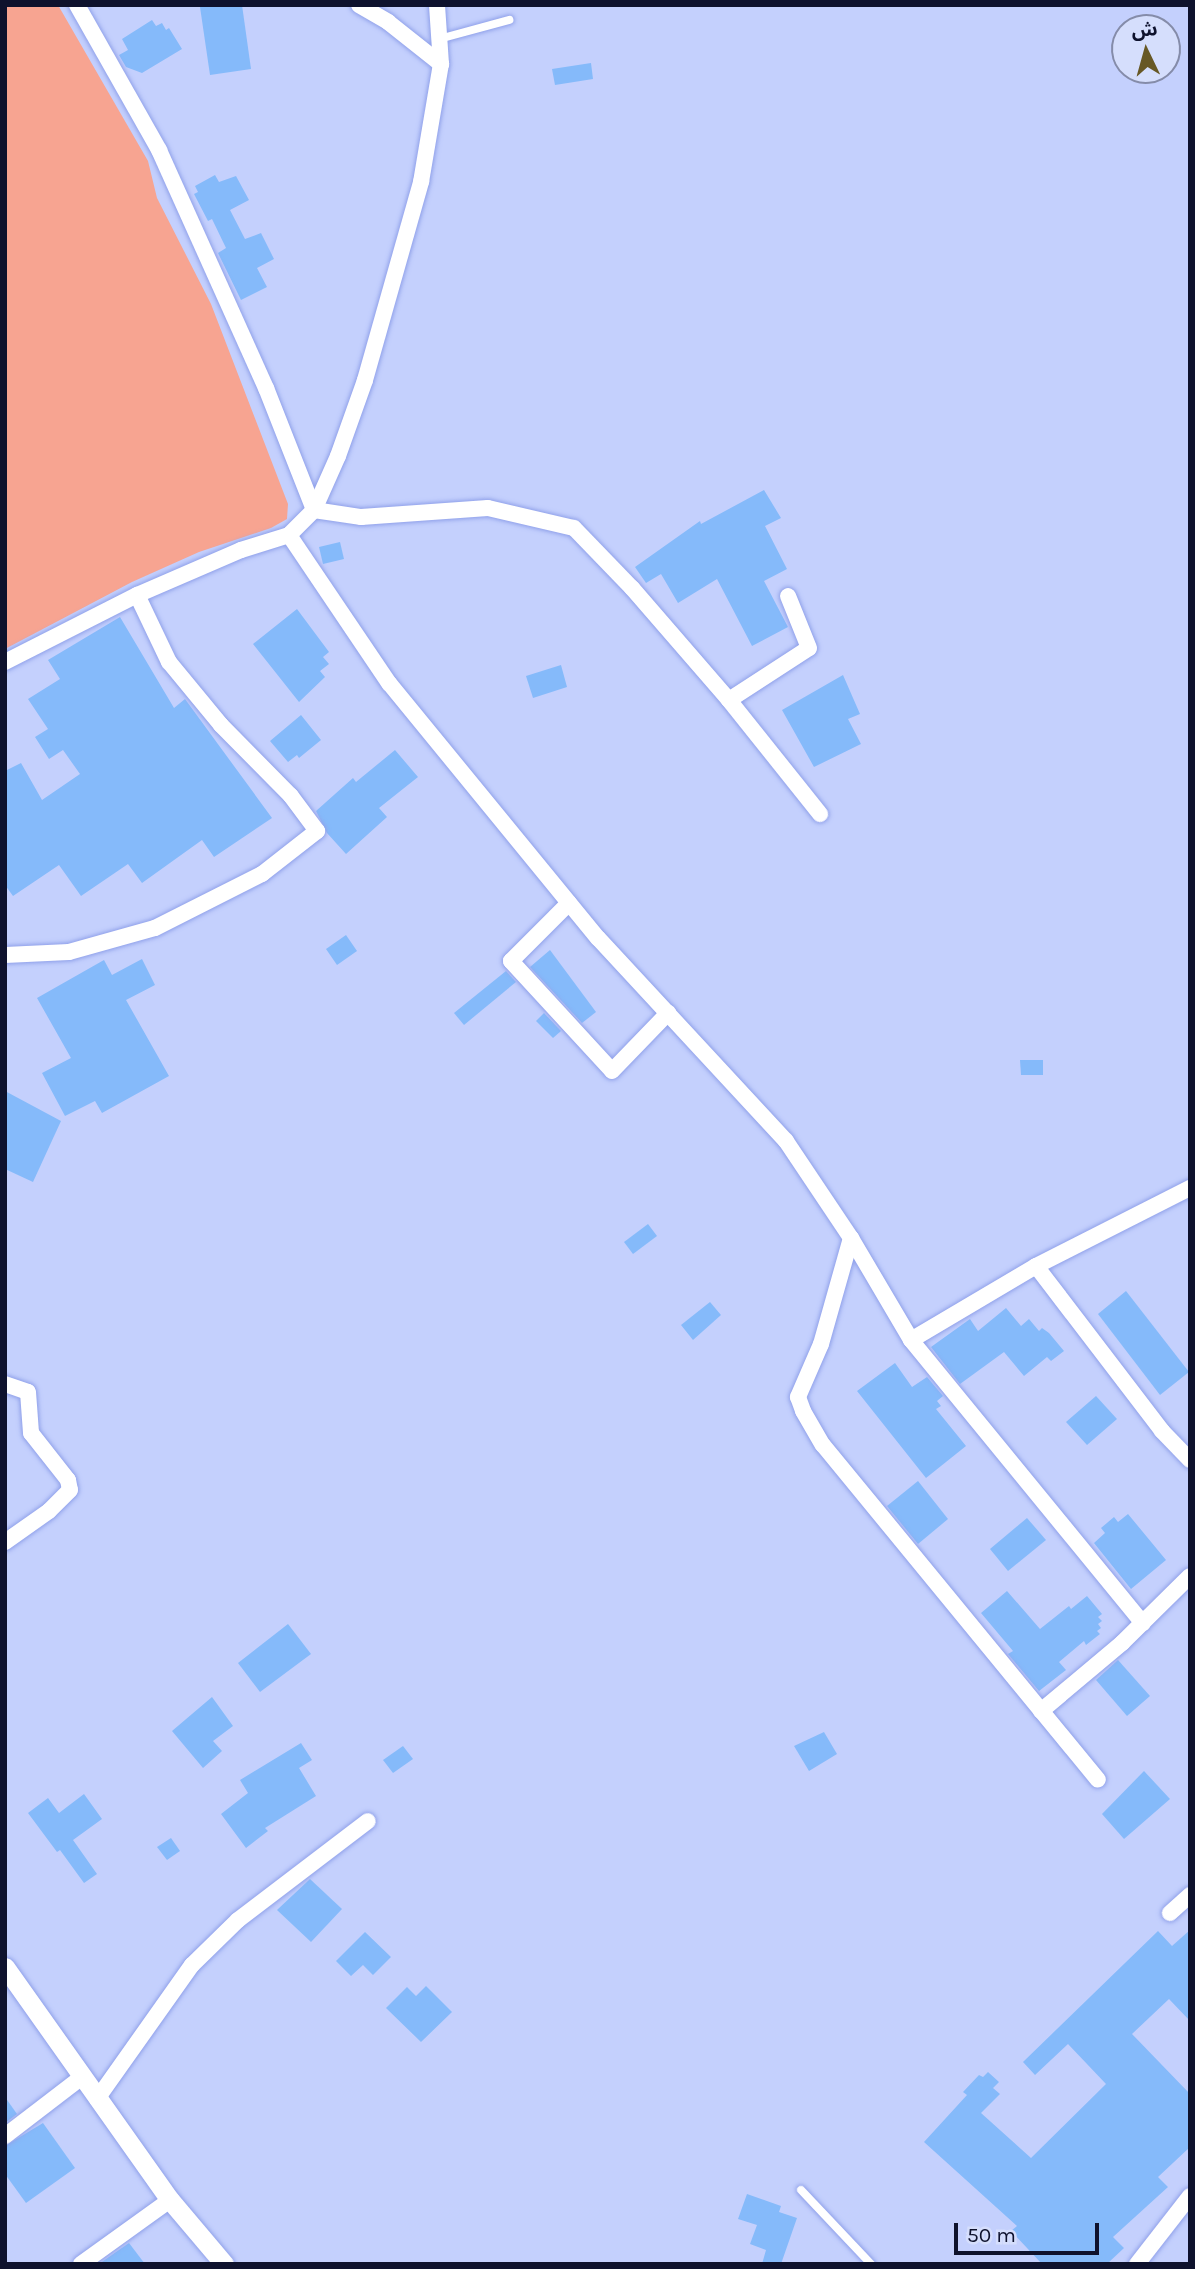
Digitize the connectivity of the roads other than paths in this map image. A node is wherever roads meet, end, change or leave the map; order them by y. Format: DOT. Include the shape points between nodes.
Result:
graph roads {
  1 [pos="77,5"];
  2 [pos="359,5"];
  3 [pos="437,5"];
  4 [pos="509,20"];
  5 [pos="439,39"];
  6 [pos="441,64"];
  7 [pos="314,510"];
  8 [pos="289,535"];
  9 [pos="138,595"];
  10 [pos="788,596"];
  11 [pos="5,663"];
  12 [pos="729,700"];
  13 [pos="820,814"];
  14 [pos="569,903"];
  15 [pos="5,955"];
  16 [pos="668,1013"];
  17 [pos="1190,1188"];
  18 [pos="851,1238"];
  19 [pos="1035,1266"];
  20 [pos="911,1340"];
  21 [pos="5,1384"];
  22 [pos="1184,1443"];
  23 [pos="1190,1460"];
  24 [pos="5,1542"];
  25 [pos="1190,1576"];
  26 [pos="1143,1623"];
  27 [pos="1041,1711"];
  28 [pos="1098,1780"];
  29 [pos="368,1821"];
  30 [pos="1190,1895"];
  31 [pos="1170,1913"];
  32 [pos="5,1967"];
  33 [pos="82,2077"];
  34 [pos="97,2099"];
  35 [pos="5,2136"];
  36 [pos="801,2190"];
  37 [pos="1190,2196"];
  38 [pos="170,2200"];
  39 [pos="80,2264"];
  40 [pos="224,2264"];
  41 [pos="871,2264"];
  42 [pos="1137,2264"];
  1 -- 7 [label="street" via="159,150 266,388"];
  2 -- 6 [label="street"];
  3 -- 5 [label="street"];
  4 -- 5 [label="lane"];
  5 -- 6 [label="street"];
  6 -- 7 [label="street" via="421,182 391,290 338,456"];
  7 -- 8 [label="street"];
  7 -- 12 [label="street" via="361,517 488,508 574,528"];
  8 -- 9 [label="street" via="241,550"];
  8 -- 14 [label="street" via="389,683"];
  9 -- 11 [label="street"];
  9 -- 15 [label="street" via="169,662 317,831 261,874 155,928 69,952"];
  10 -- 12 [label="street" via="809,648"];
  12 -- 13 [label="street"];
  14 -- 16 [label="street"];
  14 -- 16 [label="street" via="511,961 612,1070"];
  16 -- 18 [label="street" via="786,1141"];
  17 -- 19 [label="street"];
  18 -- 20 [label="street"];
  18 -- 27 [label="street" via="821,1344 798,1397 803,1411 823,1445"];
  19 -- 20 [label="street"];
  19 -- 22 [label="street"];
  20 -- 26 [label="street"];
  21 -- 24 [label="street" via="28,1392 31,1433 68,1480 70,1490"];
  22 -- 23 [label="street"];
  25 -- 26 [label="street"];
  26 -- 27 [label="street"];
  27 -- 28 [label="street"];
  29 -- 34 [label="street" via="238,1920 192,1965"];
  30 -- 31 [label="street"];
  32 -- 33 [label="street"];
  33 -- 34 [label="street"];
  33 -- 35 [label="street"];
  34 -- 38 [label="street"];
  36 -- 41 [label="lane"];
  37 -- 42 [label="street"];
  38 -- 39 [label="street"];
  38 -- 40 [label="street"];
}
